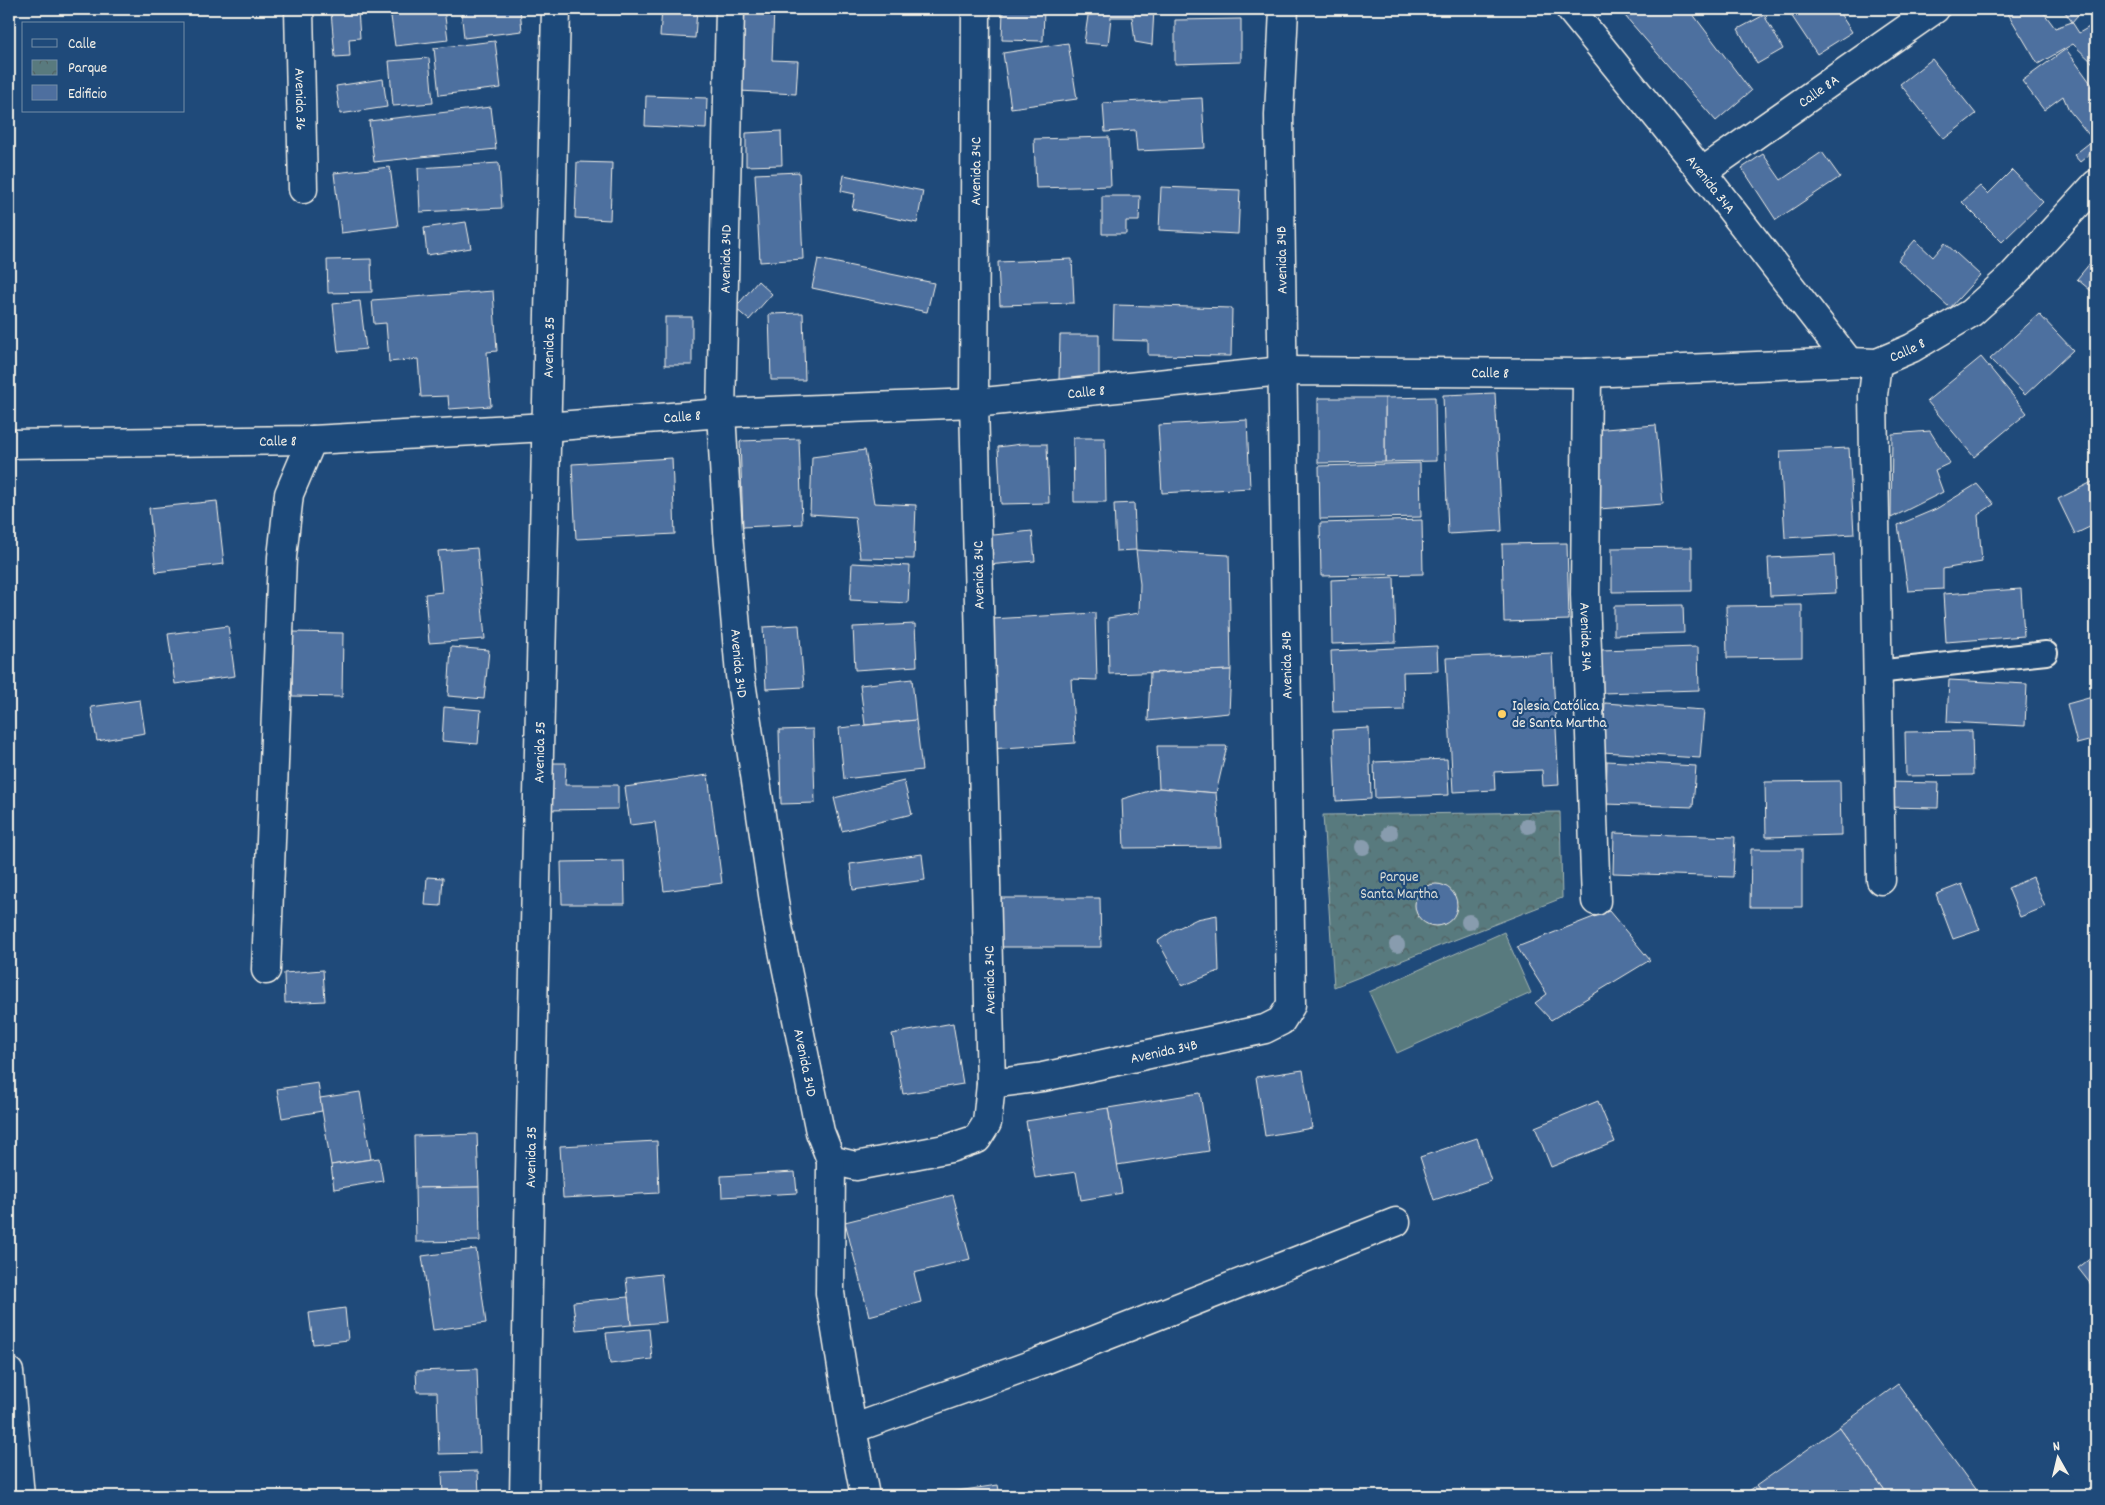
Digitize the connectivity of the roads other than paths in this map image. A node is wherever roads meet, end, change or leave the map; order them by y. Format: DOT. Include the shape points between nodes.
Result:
graph roads {
  1 [pos="299,9"];
  2 [pos="556,9"];
  3 [pos="730,9"];
  4 [pos="976,9"];
  5 [pos="1284,9"];
  6 [pos="1570,9"];
  7 [pos="1936,9"];
  8 [pos="1702,172"];
  9 [pos="2096,184"];
  10 [pos="303,189"];
  11 [pos="1849,362"];
  12 [pos="1877,363"];
  13 [pos="1282,370"];
  14 [pos="1587,373"];
  15 [pos="974,403"];
  16 [pos="721,413"];
  17 [pos="546,427"];
  18 [pos="312,440"];
  19 [pos="9,444"];
  20 [pos="2046,653"];
  21 [pos="1877,672"];
  22 [pos="1881,880"];
  23 [pos="1596,901"];
  24 [pos="266,970"];
  25 [pos="991,1084"];
  26 [pos="831,1160"];
  27 [pos="1396,1222"];
  28 [pos="9,1372"];
  29 [pos="852,1429"];
  30 [pos="20,1496"];
  31 [pos="524,1496"];
  32 [pos="866,1496"];
  1 -- 10 [label="street, Avenida 36"];
  2 -- 17 [label="street, Avenida 35"];
  3 -- 16 [label="street, Avenida 34D"];
  4 -- 15 [label="street, Avenida 34C"];
  5 -- 13 [label="street, Avenida 34B" via="1279,116"];
  6 -- 8 [label="street, Avenida 34A"];
  7 -- 8 [label="street, Calle 8A"];
  8 -- 11 [label="street, Avenida 34A"];
  9 -- 12 [label="street, Calle 8" via="2011,277 1971,313 1912,348"];
  11 -- 12 [label="street, Calle 8"];
  11 -- 14 [label="street, Calle 8"];
  12 -- 21 [label="street" via="1873,395"];
  13 -- 14 [label="street, Calle 8"];
  13 -- 15 [label="street, Calle 8"];
  13 -- 25 [label="street, Avenida 34B" via="1291,1005 1281,1021 1265,1029"];
  14 -- 23 [label="street, Avenida 34A" via="1585,595"];
  15 -- 16 [label="street, Calle 8"];
  15 -- 25 [label="street, Avenida 34C"];
  16 -- 17 [label="street, Calle 8"];
  16 -- 26 [label="street, Avenida 34D" via="740,675 777,921 820,1132"];
  17 -- 18 [label="street, Calle 8"];
  17 -- 31 [label="street, Avenida 35"];
  18 -- 19 [label="street, Calle 8"];
  18 -- 24 [label="street" via="289,494 282,557"];
  20 -- 21 [label="lane"];
  21 -- 22 [label="street"];
  25 -- 26 [label="street, Avenida 34C" via="987,1123 977,1139 950,1148 856,1166"];
  26 -- 29 [label="street" via="830,1293"];
  27 -- 29 [label="street" via="1039,1362"];
  28 -- 30 [label="street"];
  29 -- 32 [label="street"];
}
